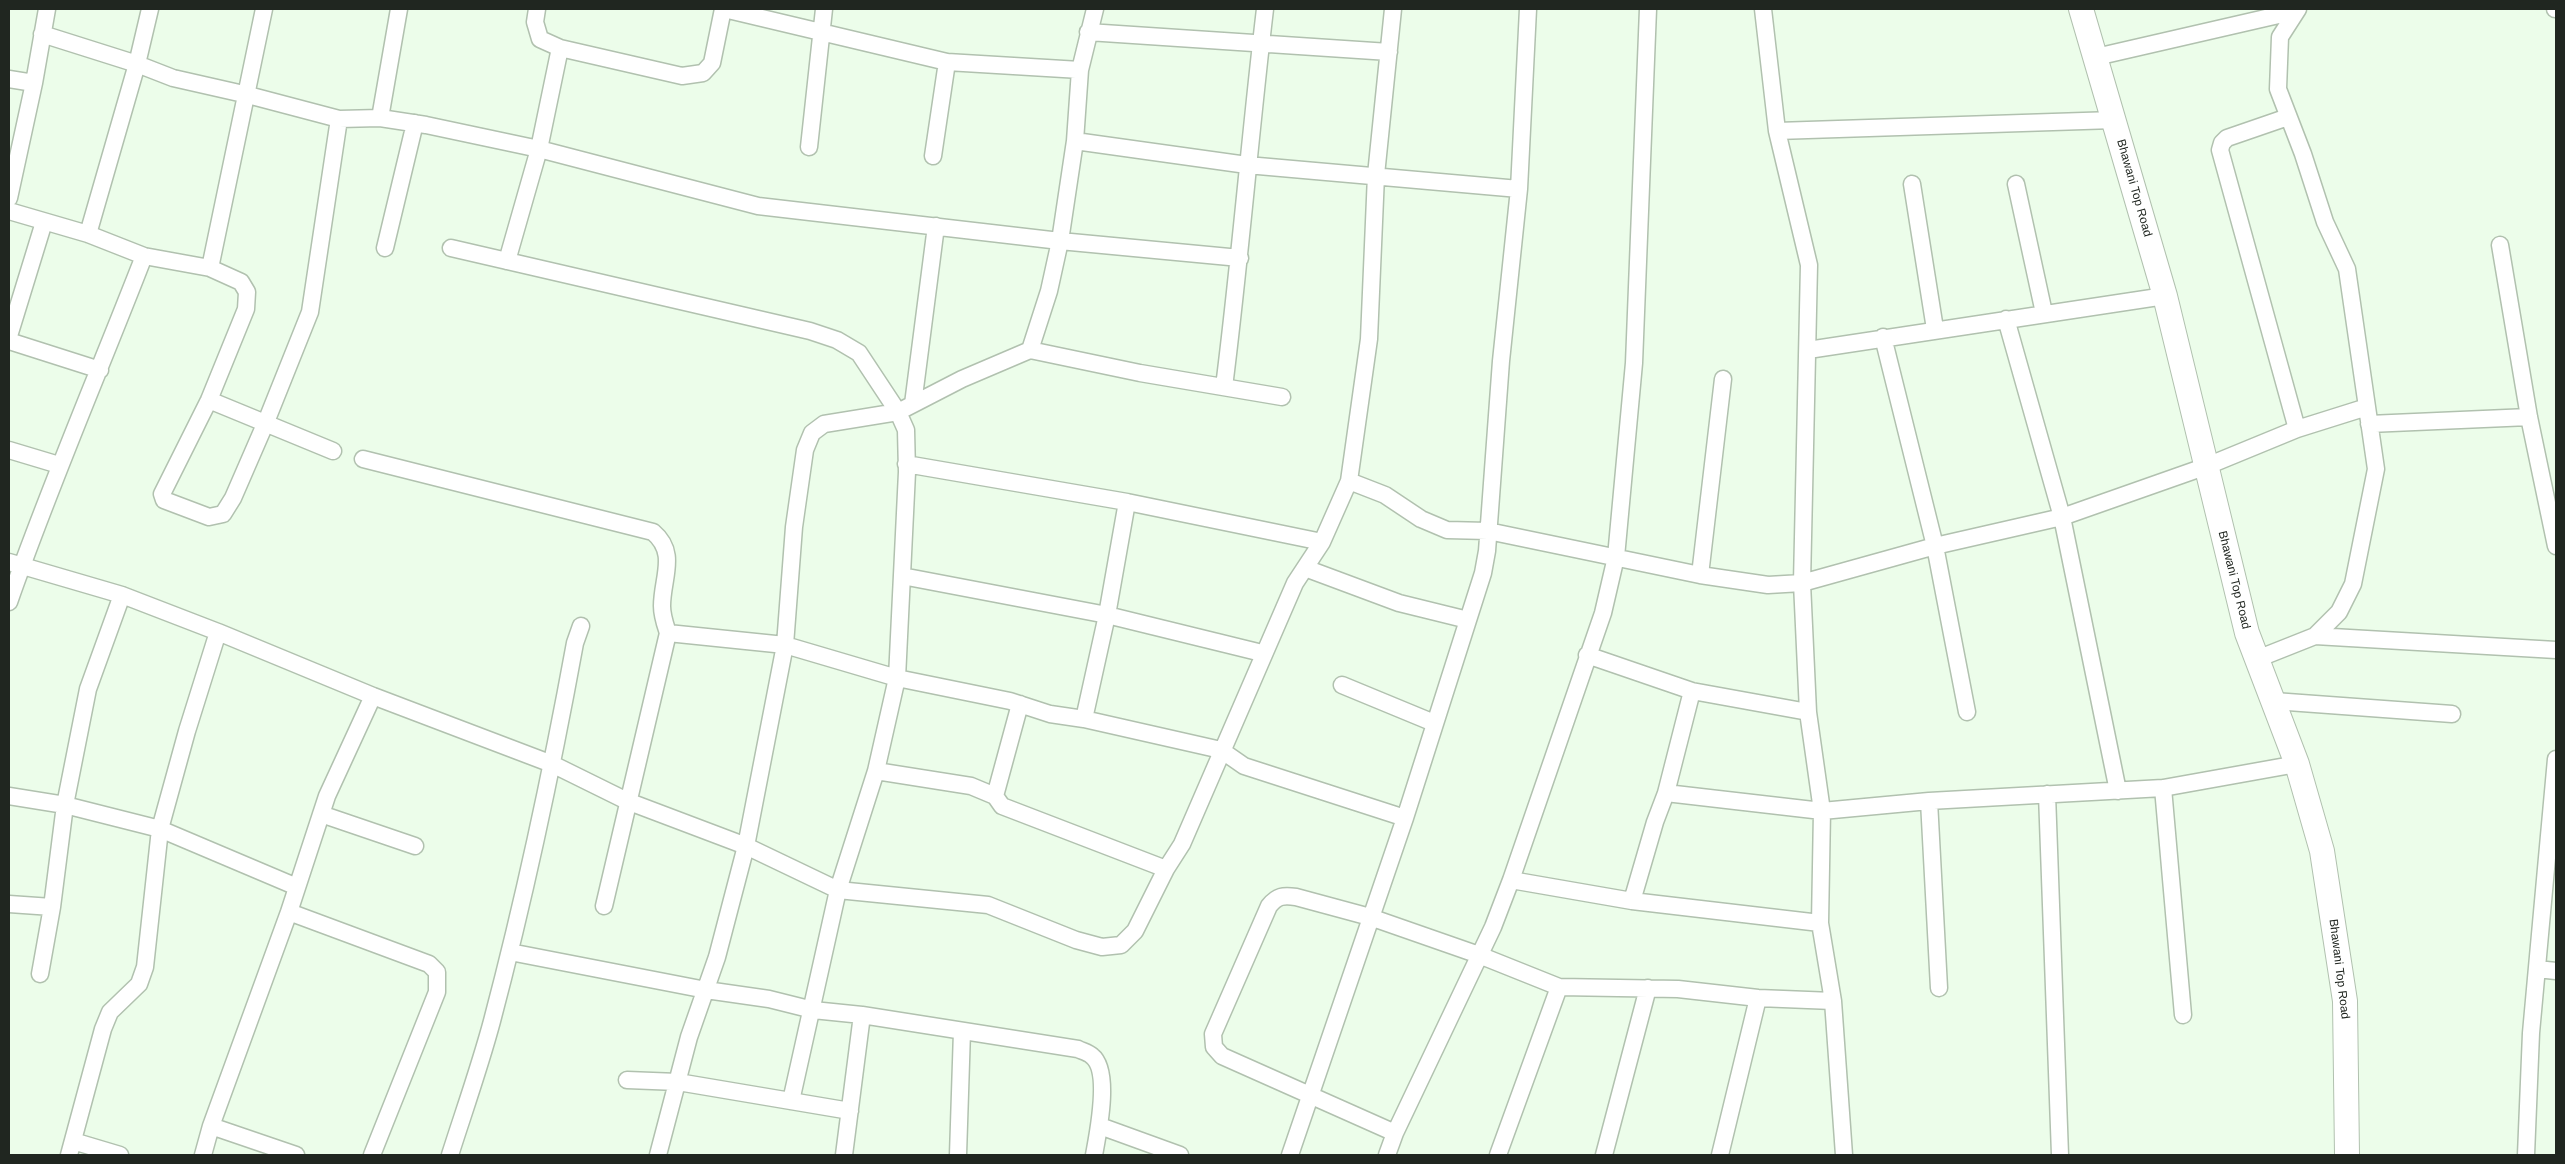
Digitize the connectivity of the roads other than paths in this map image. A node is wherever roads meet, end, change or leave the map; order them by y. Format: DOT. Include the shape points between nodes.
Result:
graph roads {
  1 [pos="47,9"];
  2 [pos="150,9"];
  3 [pos="264,9"];
  4 [pos="398,9"];
  5 [pos="537,9"];
  6 [pos="724,9"];
  7 [pos="824,9"];
  8 [pos="1095,9"];
  9 [pos="1265,9"];
  10 [pos="1394,9"];
  11 [pos="1528,9"];
  12 [pos="1648,9"];
  13 [pos="1763,9"];
  14 [pos="2081,9"];
  15 [pos="2297,10"];
  16 [pos="2235,17"];
  17 [pos="1088,32"];
  18 [pos="821,33"];
  19 [pos="42,34"];
  20 [pos="1261,44"];
  21 [pos="560,48"];
  22 [pos="1389,52"];
  23 [pos="2096,57"];
  24 [pos="947,62"];
  25 [pos="137,64"];
  26 [pos="1080,70"];
  27 [pos="9,79"];
  28 [pos="34,83"];
  29 [pos="248,95"];
  30 [pos="2288,117"];
  31 [pos="380,118"];
  32 [pos="339,119"];
  33 [pos="2114,120"];
  34 [pos="416,123"];
  35 [pos="1777,130"];
  36 [pos="1075,141"];
  37 [pos="809,147"];
  38 [pos="539,148"];
  39 [pos="933,156"];
  40 [pos="1247,165"];
  41 [pos="1376,176"];
  42 [pos="1912,184"];
  43 [pos="2016,184"];
  44 [pos="1519,189"];
  45 [pos="9,198"];
  46 [pos="9,211"];
  47 [pos="44,222"];
  48 [pos="936,226"];
  49 [pos="88,234"];
  50 [pos="1060,240"];
  51 [pos="2500,245"];
  52 [pos="386,248"];
  53 [pos="451,248"];
  54 [pos="144,256"];
  55 [pos="1240,258"];
  56 [pos="508,261"];
  57 [pos="210,268"];
  58 [pos="2165,296"];
  59 [pos="2044,313"];
  60 [pos="2006,319"];
  61 [pos="1935,330"];
  62 [pos="9,336"];
  63 [pos="1883,337"];
  64 [pos="9,341"];
  65 [pos="1030,350"];
  66 [pos="1808,350"];
  67 [pos="100,370"];
  68 [pos="1723,379"];
  69 [pos="1224,387"];
  70 [pos="1282,398"];
  71 [pos="209,400"];
  72 [pos="913,404"];
  73 [pos="2367,407"];
  74 [pos="898,412"];
  75 [pos="2529,417"];
  76 [pos="266,422"];
  77 [pos="2369,424"];
  78 [pos="2297,430"];
  79 [pos="9,450"];
  80 [pos="333,451"];
  81 [pos="364,459"];
  82 [pos="906,464"];
  83 [pos="59,465"];
  84 [pos="2207,466"];
  85 [pos="1349,481"];
  86 [pos="1127,502"];
  87 [pos="2062,517"];
  88 [pos="1488,530"];
  89 [pos="1322,542"];
  90 [pos="1935,546"];
  91 [pos="2556,546"];
  92 [pos="1616,557"];
  93 [pos="15,565"];
  94 [pos="1305,568"];
  95 [pos="1700,575"];
  96 [pos="902,576"];
  97 [pos="1802,583"];
  98 [pos="122,595"];
  99 [pos="9,602"];
  100 [pos="1108,616"];
  101 [pos="1468,620"];
  102 [pos="581,626"];
  103 [pos="218,632"];
  104 [pos="668,633"];
  105 [pos="2315,636"];
  106 [pos="785,645"];
  107 [pos="2556,650"];
  108 [pos="1262,654"];
  109 [pos="1587,655"];
  110 [pos="2257,659"];
  111 [pos="897,678"];
  112 [pos="1342,685"];
  113 [pos="1692,691"];
  114 [pos="373,696"];
  115 [pos="2274,701"];
  116 [pos="1020,704"];
  117 [pos="1808,712"];
  118 [pos="1968,712"];
  119 [pos="2452,714"];
  120 [pos="1084,719"];
  121 [pos="1434,723"];
  122 [pos="1222,750"];
  123 [pos="2556,759"];
  124 [pos="552,764"];
  125 [pos="2297,764"];
  126 [pos="876,771"];
  127 [pos="2555,781"];
  128 [pos="2163,788"];
  129 [pos="2118,792"];
  130 [pos="1666,793"];
  131 [pos="2048,794"];
  132 [pos="9,796"];
  133 [pos="995,796"];
  134 [pos="1929,801"];
  135 [pos="627,802"];
  136 [pos="66,805"];
  137 [pos="1822,811"];
  138 [pos="321,814"];
  139 [pos="1405,818"];
  140 [pos="160,829"];
  141 [pos="415,846"];
  142 [pos="746,846"];
  143 [pos="1166,869"];
  144 [pos="1511,880"];
  145 [pos="297,887"];
  146 [pos="838,890"];
  147 [pos="1632,901"];
  148 [pos="9,904"];
  149 [pos="604,906"];
  150 [pos="52,908"];
  151 [pos="289,912"];
  152 [pos="1370,917"];
  153 [pos="1820,923"];
  154 [pos="510,952"];
  155 [pos="1479,955"];
  156 [pos="2537,969"];
  157 [pos="2556,971"];
  158 [pos="40,974"];
  159 [pos="1559,987"];
  160 [pos="1648,988"];
  161 [pos="1939,988"];
  162 [pos="706,990"];
  163 [pos="1758,998"];
  164 [pos="1833,1001"];
  165 [pos="813,1010"];
  166 [pos="862,1015"];
  167 [pos="2183,1015"];
  168 [pos="962,1031"];
  169 [pos="628,1080"];
  170 [pos="678,1082"];
  171 [pos="1309,1094"];
  172 [pos="791,1101"];
  173 [pos="850,1110"];
  174 [pos="210,1126"];
  175 [pos="1100,1126"];
  176 [pos="1395,1133"];
  177 [pos="71,1148"];
  178 [pos="120,1155"];
  179 [pos="202,1155"];
  180 [pos="296,1155"];
  181 [pos="372,1155"];
  182 [pos="450,1155"];
  183 [pos="658,1155"];
  184 [pos="844,1155"];
  185 [pos="958,1155"];
  186 [pos="1094,1155"];
  187 [pos="1180,1155"];
  188 [pos="1290,1155"];
  189 [pos="1388,1155"];
  190 [pos="1498,1155"];
  191 [pos="1604,1155"];
  192 [pos="1721,1155"];
  193 [pos="1844,1155"];
  194 [pos="2060,1155"];
  195 [pos="2347,1155"];
  196 [pos="2526,1155"];
  1 -- 19 [label="street"];
  2 -- 25 [label="street"];
  3 -- 29 [label="street"];
  4 -- 31 [label="street"];
  5 -- 21 [label="street" via="534,22 540,39"];
  6 -- 18 [label="street"];
  6 -- 21 [label="street" via="712,63 703,73 682,76"];
  7 -- 18 [label="street"];
  8 -- 17 [label="street"];
  9 -- 20 [label="street"];
  10 -- 22 [label="street"];
  11 -- 44 [label="street"];
  12 -- 92 [label="street" via="1634,363"];
  13 -- 35 [label="street"];
  14 -- 23 [label="street, Bhawani Top Road"];
  15 -- 16 [label="street"];
  15 -- 30 [label="street" via="2280,37 2278,89"];
  16 -- 23 [label="street"];
  17 -- 20 [label="street"];
  17 -- 26 [label="street"];
  18 -- 24 [label="street"];
  18 -- 37 [label="street"];
  19 -- 25 [label="street"];
  19 -- 28 [label="street"];
  20 -- 22 [label="street"];
  20 -- 40 [label="street"];
  21 -- 38 [label="street"];
  22 -- 41 [label="street"];
  23 -- 33 [label="street, Bhawani Top Road"];
  24 -- 26 [label="street"];
  24 -- 39 [label="street"];
  25 -- 29 [label="street" via="173,78"];
  25 -- 49 [label="street"];
  26 -- 36 [label="street"];
  27 -- 28 [label="street"];
  28 -- 45 [label="street"];
  29 -- 32 [label="street"];
  29 -- 57 [label="street"];
  30 -- 73 [label="street" via="2325,222 2347,269"];
  30 -- 78 [label="street" via="2227,138 2220,150"];
  31 -- 32 [label="street"];
  31 -- 34 [label="street"];
  32 -- 76 [label="street" via="310,312"];
  33 -- 35 [label="street"];
  33 -- 58 [label="street, Bhawani Top Road"];
  34 -- 38 [label="street"];
  34 -- 52 [label="street"];
  35 -- 66 [label="street" via="1809,265"];
  36 -- 40 [label="street"];
  36 -- 50 [label="street"];
  38 -- 48 [label="street" via="758,206"];
  38 -- 56 [label="street"];
  40 -- 41 [label="street"];
  40 -- 55 [label="street"];
  41 -- 44 [label="street"];
  41 -- 85 [label="street" via="1369,339"];
  42 -- 61 [label="street"];
  43 -- 59 [label="street"];
  44 -- 88 [label="street"];
  46 -- 47 [label="street"];
  47 -- 49 [label="street"];
  47 -- 62 [label="street"];
  48 -- 50 [label="street"];
  48 -- 72 [label="street"];
  49 -- 54 [label="street"];
  50 -- 55 [label="street"];
  50 -- 65 [label="street" via="1049,291"];
  51 -- 75 [label="street"];
  53 -- 56 [label="street"];
  54 -- 57 [label="street"];
  54 -- 67 [label="street"];
  55 -- 69 [label="street"];
  56 -- 74 [label="street" via="837,340 859,354"];
  57 -- 71 [label="street" via="241,282 247,292 246,309"];
  58 -- 59 [label="street"];
  58 -- 84 [label="street, Bhawani Top Road"];
  59 -- 60 [label="street"];
  60 -- 61 [label="street"];
  60 -- 87 [label="street"];
  61 -- 63 [label="street"];
  63 -- 66 [label="street"];
  63 -- 90 [label="street"];
  64 -- 67 [label="street"];
  65 -- 69 [label="street"];
  65 -- 72 [label="street"];
  66 -- 97 [label="street"];
  67 -- 83 [label="street"];
  68 -- 95 [label="street"];
  69 -- 70 [label="street"];
  71 -- 76 [label="street"];
  71 -- 76 [label="street" via="166,484 162,494 164,500 209,517 223,514"];
  72 -- 74 [label="street"];
  73 -- 77 [label="street"];
  73 -- 78 [label="street"];
  74 -- 82 [label="street" via="906,430"];
  74 -- 106 [label="street" via="824,424 812,433 805,450 794,527"];
  75 -- 77 [label="street"];
  75 -- 91 [label="street"];
  76 -- 80 [label="street"];
  77 -- 105 [label="street" via="2376,469 2353,584 2338,612"];
  78 -- 84 [label="street"];
  79 -- 83 [label="street"];
  81 -- 104 [label="street" via="653,532 664,542 668,558 662,606"];
  82 -- 86 [label="street"];
  82 -- 96 [label="street"];
  83 -- 93 [label="street"];
  84 -- 87 [label="street"];
  84 -- 110 [label="street, Bhawani Top Road" via="2247,633"];
  85 -- 88 [label="street" via="1385,495 1421,520 1447,530"];
  85 -- 89 [label="street"];
  86 -- 89 [label="street"];
  86 -- 100 [label="street"];
  87 -- 90 [label="street"];
  87 -- 129 [label="street"];
  88 -- 92 [label="street"];
  88 -- 101 [label="street" via="1483,573"];
  89 -- 94 [label="street"];
  90 -- 97 [label="street"];
  90 -- 118 [label="street"];
  92 -- 95 [label="street"];
  92 -- 109 [label="street" via="1603,613"];
  93 -- 98 [label="street"];
  93 -- 99 [label="street"];
  94 -- 101 [label="street" via="1399,603"];
  94 -- 108 [label="street"];
  95 -- 97 [label="street" via="1768,585"];
  96 -- 100 [label="street"];
  96 -- 111 [label="street"];
  97 -- 117 [label="street"];
  98 -- 103 [label="street"];
  98 -- 136 [label="street" via="88,689"];
  100 -- 108 [label="street"];
  100 -- 120 [label="street"];
  101 -- 121 [label="street"];
  102 -- 124 [label="street" via="575,642"];
  103 -- 114 [label="street"];
  103 -- 140 [label="street"];
  104 -- 106 [label="street"];
  104 -- 135 [label="street"];
  105 -- 107 [label="street"];
  105 -- 110 [label="street"];
  106 -- 111 [label="street"];
  106 -- 142 [label="street"];
  108 -- 122 [label="street"];
  109 -- 113 [label="street"];
  109 -- 144 [label="street"];
  110 -- 115 [label="street, Bhawani Top Road"];
  111 -- 116 [label="street"];
  111 -- 126 [label="street"];
  112 -- 121 [label="street"];
  113 -- 117 [label="street"];
  113 -- 130 [label="street"];
  114 -- 124 [label="street"];
  114 -- 138 [label="street"];
  115 -- 119 [label="street"];
  115 -- 125 [label="street, Bhawani Top Road" via="2285,739"];
  116 -- 120 [label="street" via="1050,714"];
  116 -- 133 [label="street"];
  117 -- 137 [label="street"];
  120 -- 122 [label="street"];
  121 -- 139 [label="street"];
  122 -- 139 [label="street" via="1244,766"];
  122 -- 143 [label="street" via="1182,844"];
  123 -- 127 [label="street"];
  124 -- 135 [label="street"];
  124 -- 154 [label="street"];
  125 -- 128 [label="street"];
  125 -- 195 [label="street, Bhawani Top Road" via="2322,851 2345,1001"];
  126 -- 133 [label="street" via="971,786"];
  126 -- 146 [label="street"];
  127 -- 156 [label="street"];
  128 -- 129 [label="street"];
  128 -- 167 [label="street"];
  129 -- 131 [label="street"];
  130 -- 137 [label="street"];
  130 -- 147 [label="street"];
  131 -- 134 [label="street"];
  131 -- 194 [label="street"];
  132 -- 136 [label="street"];
  133 -- 143 [label="street" via="1002,806"];
  134 -- 137 [label="street"];
  134 -- 161 [label="street"];
  135 -- 142 [label="street"];
  135 -- 149 [label="street"];
  136 -- 140 [label="street"];
  136 -- 150 [label="street"];
  137 -- 153 [label="street"];
  138 -- 141 [label="street"];
  138 -- 145 [label="street"];
  139 -- 152 [label="street"];
  140 -- 145 [label="street"];
  140 -- 177 [label="street" via="146,967 139,984 110,1012"];
  142 -- 146 [label="street"];
  142 -- 162 [label="street"];
  143 -- 146 [label="street" via="1135,930 1121,945 1102,947 988,905"];
  144 -- 147 [label="street"];
  144 -- 155 [label="street"];
  145 -- 151 [label="street"];
  146 -- 165 [label="street"];
  147 -- 153 [label="street"];
  148 -- 150 [label="street"];
  150 -- 158 [label="street"];
  151 -- 174 [label="street"];
  151 -- 181 [label="street" via="429,964 437,972 437,992"];
  152 -- 155 [label="street"];
  152 -- 171 [label="street"];
  152 -- 171 [label="street" via="1296,897 1284,895 1275,898 1213,1034 1214,1047 1222,1056"];
  153 -- 164 [label="street"];
  154 -- 162 [label="street"];
  154 -- 182 [label="street" via="492,1023"];
  155 -- 159 [label="street"];
  155 -- 176 [label="street"];
  156 -- 157 [label="street"];
  156 -- 196 [label="street" via="2530,1033"];
  159 -- 160 [label="street"];
  159 -- 190 [label="street"];
  160 -- 163 [label="street"];
  160 -- 191 [label="street"];
  162 -- 165 [label="street" via="769,999"];
  162 -- 170 [label="street" via="689,1036"];
  163 -- 164 [label="street"];
  163 -- 192 [label="street"];
  164 -- 193 [label="street"];
  165 -- 166 [label="street"];
  165 -- 172 [label="street"];
  166 -- 168 [label="street"];
  166 -- 173 [label="street"];
  168 -- 175 [label="street" via="1078,1049 1093,1056 1102,1073"];
  168 -- 185 [label="street"];
  169 -- 170 [label="street"];
  170 -- 172 [label="street"];
  170 -- 183 [label="street"];
  171 -- 176 [label="street"];
  171 -- 188 [label="street"];
  172 -- 173 [label="street"];
  173 -- 184 [label="street"];
  174 -- 179 [label="street"];
  174 -- 180 [label="street"];
  175 -- 186 [label="street"];
  175 -- 187 [label="street"];
  176 -- 189 [label="street"];
  177 -- 178 [label="street"];
}
